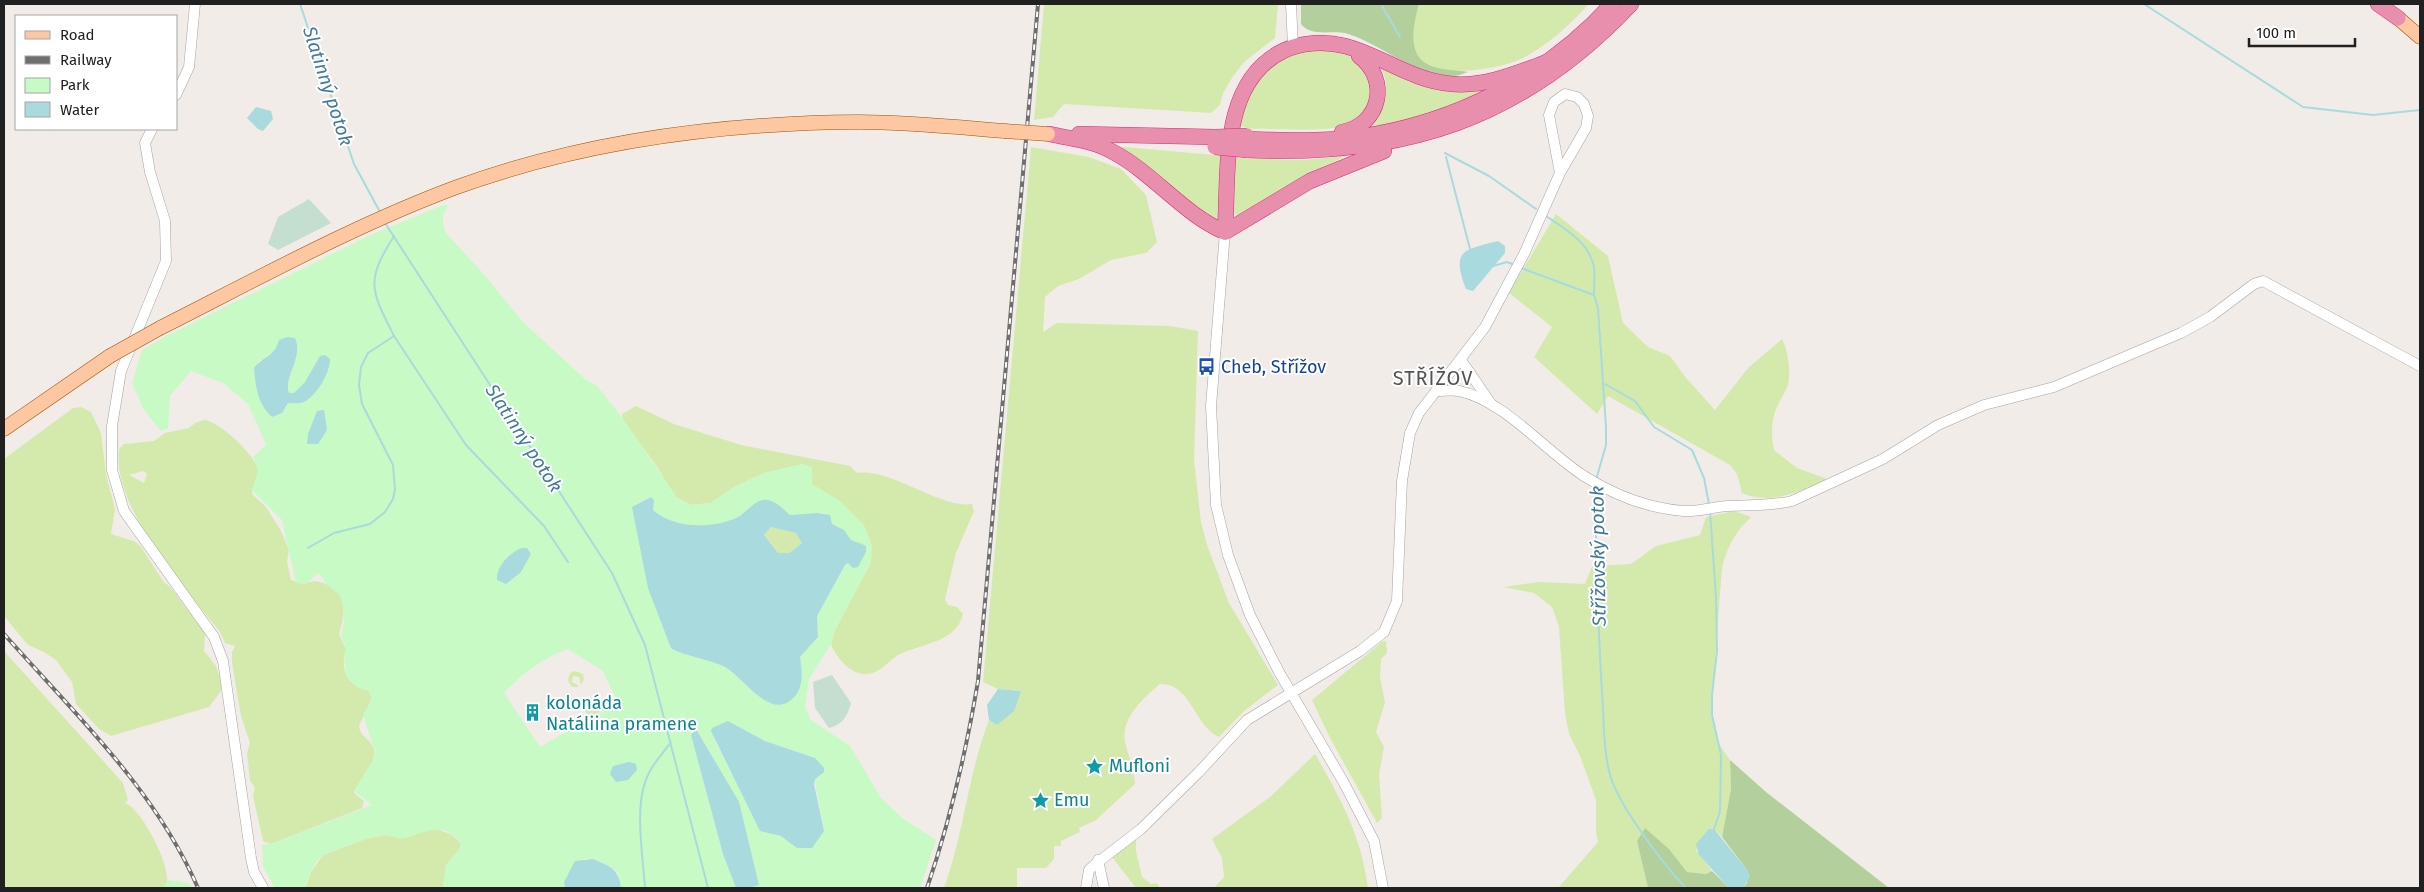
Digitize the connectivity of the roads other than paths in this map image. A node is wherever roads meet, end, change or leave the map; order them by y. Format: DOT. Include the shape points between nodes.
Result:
graph roads {
  1 [pos="196,4"];
  2 [pos="1291,4"];
  3 [pos="1612,4"];
  4 [pos="1631,4"];
  5 [pos="2380,4"];
  6 [pos="2398,18"];
  7 [pos="2420,37"];
  8 [pos="1330,44"];
  9 [pos="1293,47"];
  10 [pos="1547,62"];
  11 [pos="178,91"];
  12 [pos="152,130"];
  13 [pos="1432,132"];
  14 [pos="1049,134"];
  15 [pos="1247,142"];
  16 [pos="1560,173"];
  17 [pos="1225,232"];
  18 [pos="1461,360"];
  19 [pos="2420,366"];
  20 [pos="1437,391"];
  21 [pos="1492,406"];
  22 [pos="4,429"];
  23 [pos="1292,693"];
  24 [pos="1098,860"];
  25 [pos="263,888"];
  26 [pos="1086,888"];
  27 [pos="1104,888"];
  28 [pos="1383,888"];
  1 -- 11 [label="street" via="189,67"];
  2 -- 9 [label="street"];
  3 -- 10 [label="highway"];
  4 -- 13 [label="highway" via="1584,50 1536,84 1487,110"];
  5 -- 6 [label="highway"];
  6 -- 7 [label="main road"];
  8 -- 9 [label="highway" via="1311,43"];
  8 -- 10 [label="highway" via="1360,51 1410,74 1452,84 1496,80"];
  8 -- 15 [label="highway" via="1355,53 1372,67 1379,92 1371,115 1360,125 1345,131"];
  9 -- 17 [label="highway" via="1256,71 1242,92 1232,124"];
  10 -- 15 [label="highway" via="1503,89 1430,121 1356,137"];
  12 -- 25 [label="street" via="145,143 164,221 166,261 121,371 112,426 112,470 124,510 214,637 223,661 251,858"];
  13 -- 15 [label="highway" via="1340,150 1294,152"];
  13 -- 17 [label="highway" via="1310,182"];
  14 -- 15 [label="highway, bridge" via="1177,135 1215,142"];
  14 -- 17 [label="highway" via="1096,144 1112,151 1150,176 1213,227"];
  14 -- 22 [label="main road, bridge" via="860,122 772,125 686,134 590,149 540,161 456,188 395,213 160,328 110,356"];
  16 -- 16 [label="street" via="1586,128 1588,116 1581,100 1565,94 1554,102 1550,115"];
  16 -- 18 [label="street" via="1524,254 1485,327"];
  17 -- 23 [label="street" via="1211,406 1216,505 1228,555 1250,615"];
  18 -- 20 [label="street"];
  18 -- 21 [label="street"];
  19 -- 21 [label="street" via="2263,281 2181,333 2054,387 1984,405 1938,424 1883,459 1792,502 1684,511 1638,503 1611,491 1583,475"];
  20 -- 21 [label="street" via="1465,393"];
  20 -- 23 [label="street" via="1419,413 1406,449 1400,575 1391,620 1375,641"];
  23 -- 24 [label="street" via="1247,720 1141,829"];
  23 -- 28 [label="street" via="1374,841"];
  24 -- 26 [label="street" via="1089,870"];
  24 -- 27 [label="street"];
}
